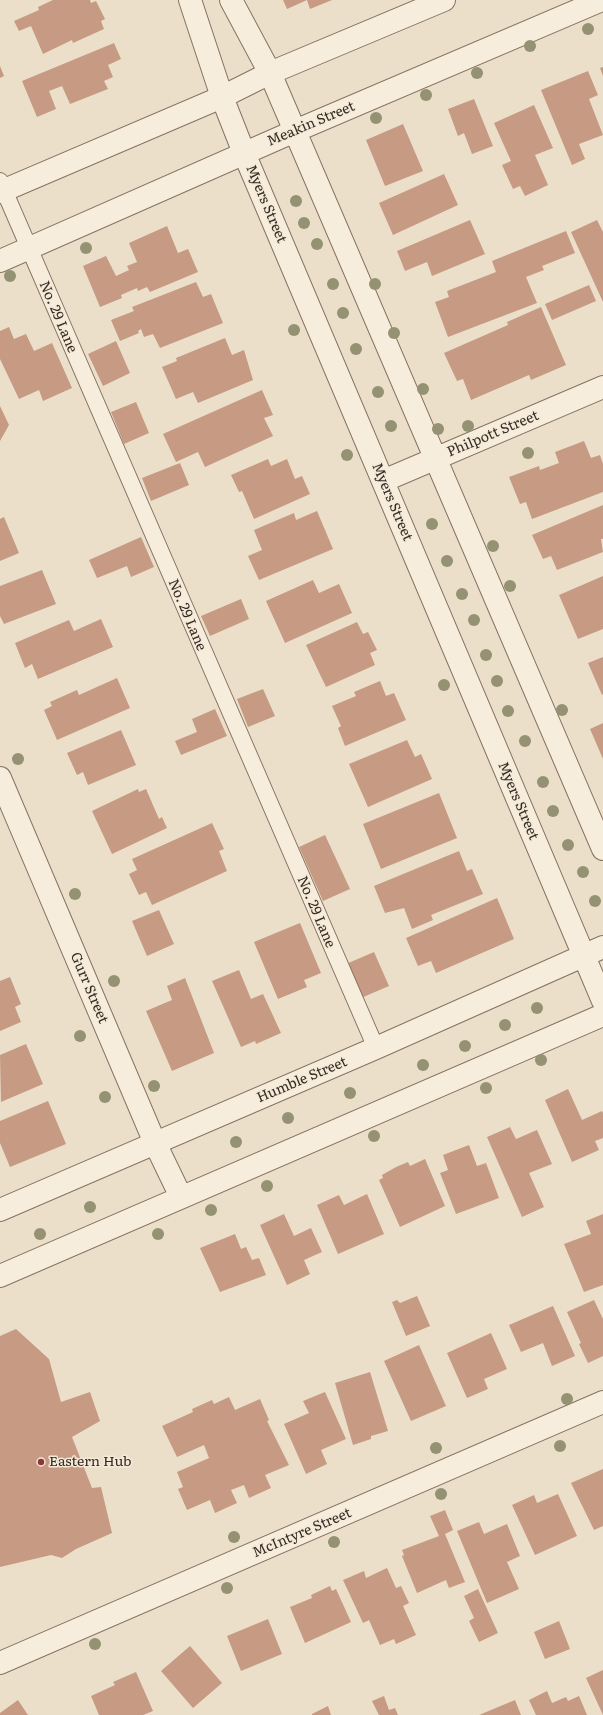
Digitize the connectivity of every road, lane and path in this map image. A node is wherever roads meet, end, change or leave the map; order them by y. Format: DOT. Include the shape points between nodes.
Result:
graph roads {
  1 [pos="190,0"];
  2 [pos="231,0"];
  3 [pos="444,0"];
  4 [pos="602,0"];
  5 [pos="270,73"];
  6 [pos="222,97"];
  7 [pos="295,131"];
  8 [pos="244,153"];
  9 [pos="1,188"];
  10 [pos="28,249"];
  11 [pos="0,261"];
  12 [pos="603,387"];
  13 [pos="435,458"];
  14 [pos="383,481"];
  15 [pos="0,778"];
  16 [pos="603,849"];
  17 [pos="594,951"];
  18 [pos="603,1001"];
  19 [pos="603,1015"];
  20 [pos="376,1048"];
  21 [pos="155,1144"];
  22 [pos="181,1197"];
  23 [pos="0,1210"];
  24 [pos="0,1276"];
  25 [pos="603,1402"];
  26 [pos="0,1663"];
  1 -- 6 [label="street, Myers Street"];
  2 -- 5 [label="street"];
  3 -- 5 [label="street"];
  4 -- 7 [label="street, Meakin Street"];
  5 -- 6 [label="street"];
  5 -- 7 [label="street"];
  6 -- 8 [label="street, Myers Street"];
  6 -- 9 [label="street"];
  7 -- 8 [label="street, Meakin Street"];
  7 -- 13 [label="street"];
  8 -- 10 [label="street, Meakin Street"];
  8 -- 14 [label="street, Myers Street"];
  9 -- 10 [label="lane, No. 29 Lane"];
  10 -- 11 [label="street, Meakin Street"];
  10 -- 20 [label="lane, No. 29 Lane"];
  12 -- 13 [label="street, Philpott Street"];
  13 -- 14 [label="street, Philpott Street"];
  13 -- 16 [label="street"];
  14 -- 17 [label="street, Myers Street"];
  15 -- 21 [label="street, Gurr Street"];
  17 -- 18 [label="street, Myers Street"];
  17 -- 20 [label="street, Humble Street"];
  19 -- 22 [label="street"];
  20 -- 21 [label="street, Humble Street"];
  21 -- 22 [label="street, Gurr Street"];
  21 -- 23 [label="street, Humble Street"];
  22 -- 24 [label="street"];
  25 -- 26 [label="street, McIntyre Street"];
}
